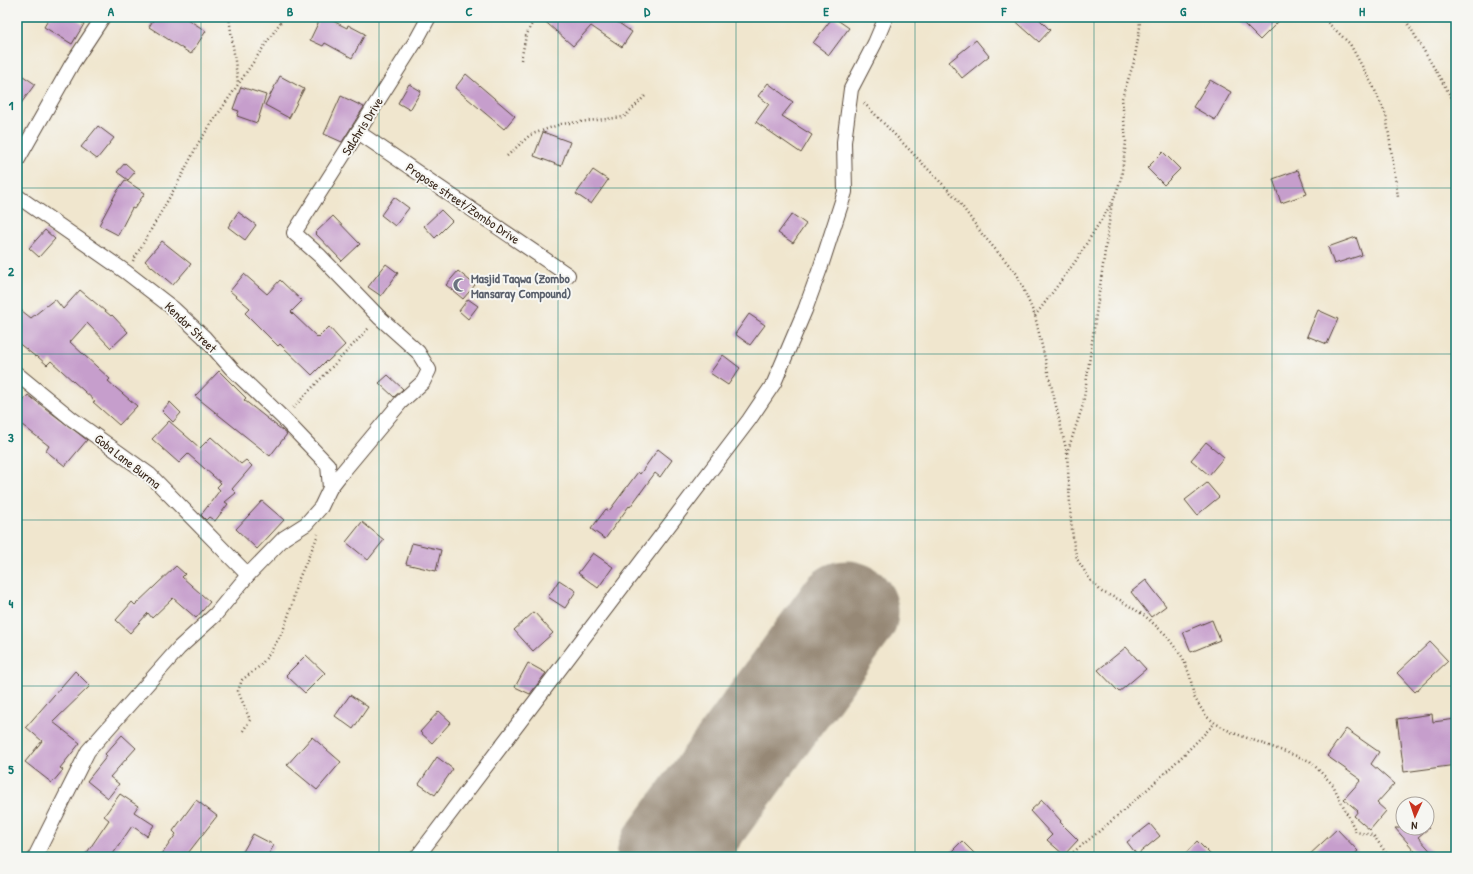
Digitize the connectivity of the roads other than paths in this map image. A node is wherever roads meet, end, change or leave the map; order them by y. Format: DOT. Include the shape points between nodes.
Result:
graph roads {
  1 [pos="103,17"];
  2 [pos="428,17"];
  3 [pos="886,17"];
  4 [pos="358,132"];
  5 [pos="17,161"];
  6 [pos="17,196"];
  7 [pos="568,275"];
  8 [pos="17,374"];
  9 [pos="330,488"];
  10 [pos="248,575"];
  11 [pos="35,857"];
  12 [pos="417,857"];
  1 -- 5 [label="street" via="72,64"];
  2 -- 4 [label="street, Salchris Drive" via="417,39"];
  3 -- 12 [label="street" via="851,89 844,142 845,192 805,310 774,383 749,420"];
  4 -- 7 [label="street, Propose street/Zombo Drive"];
  4 -- 9 [label="street, Salchris Drive" via="294,233 418,352 430,370"];
  6 -- 9 [label="street, Kendor Street" via="174,308 328,465"];
  8 -- 10 [label="street, Goba Lane Burma" via="150,476"];
  9 -- 10 [label="street" via="321,508 306,524 284,538"];
  10 -- 11 [label="street" via="215,615 179,648 88,751"];
}
